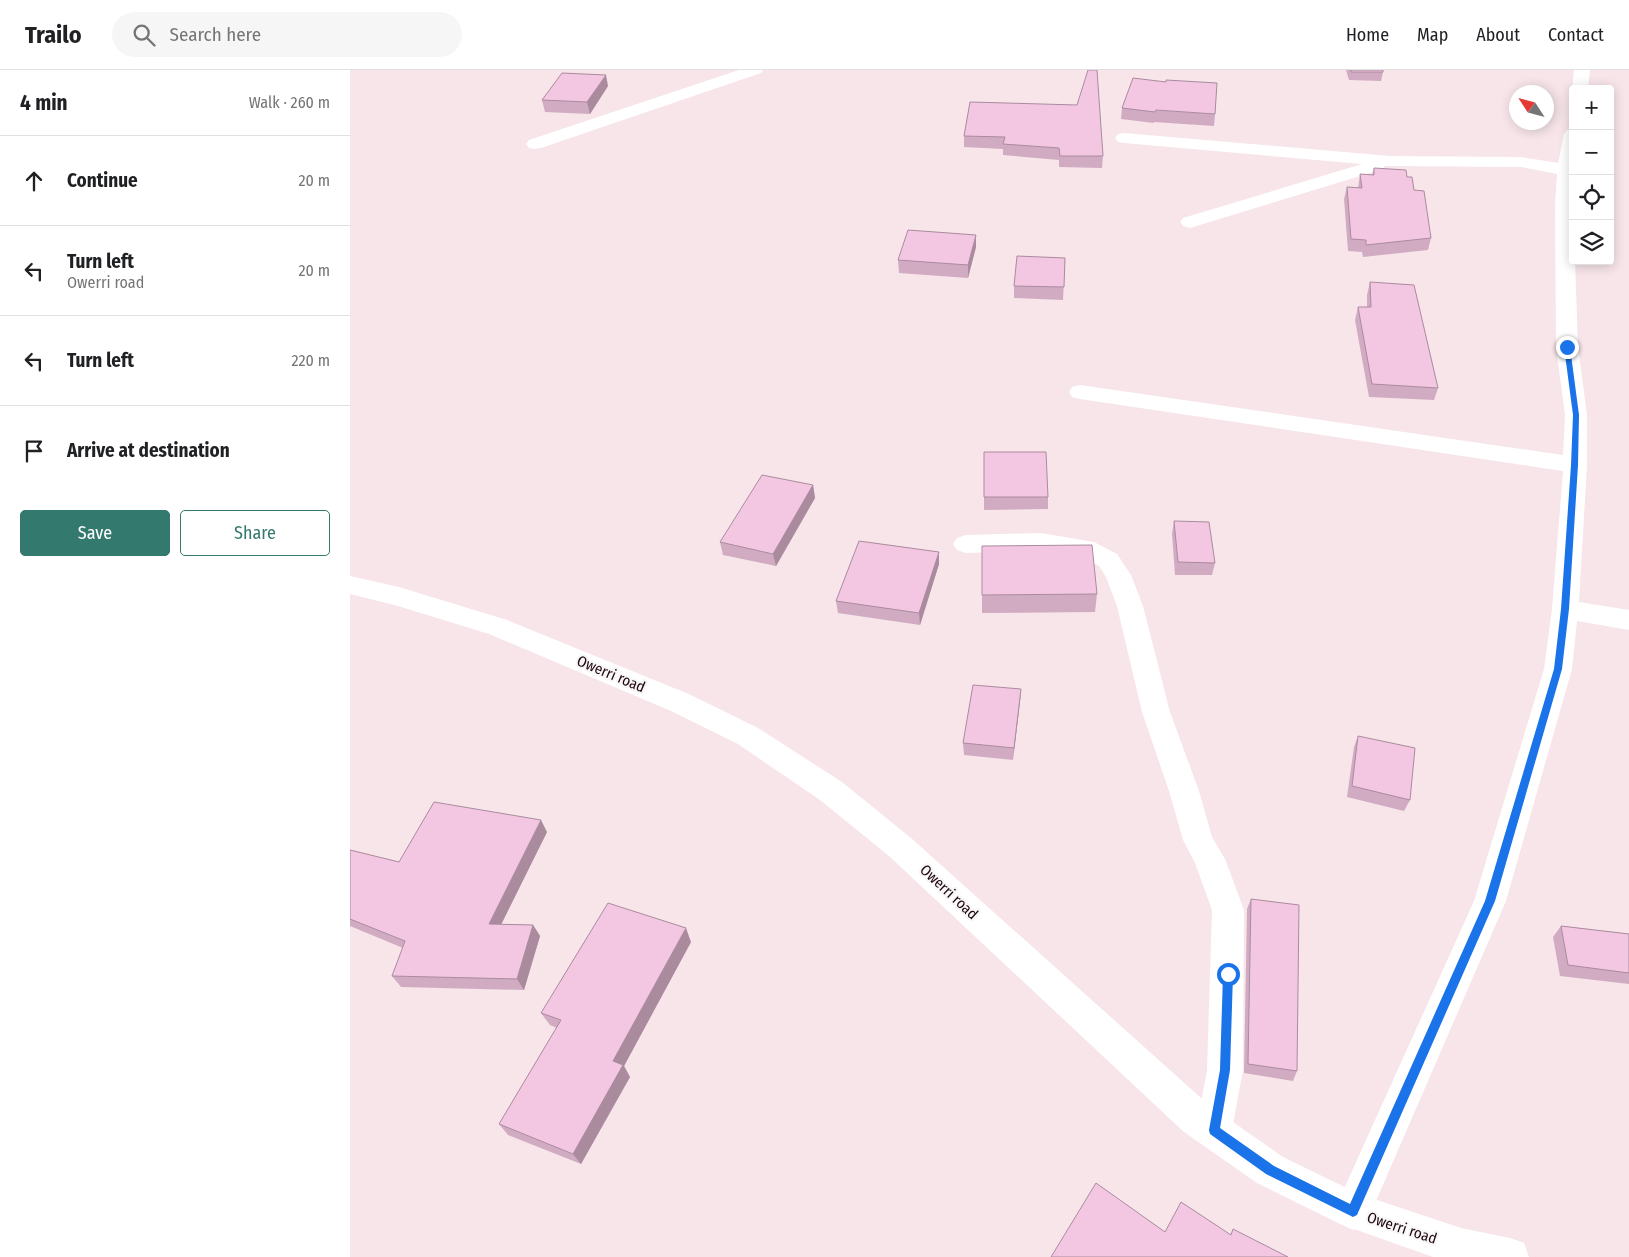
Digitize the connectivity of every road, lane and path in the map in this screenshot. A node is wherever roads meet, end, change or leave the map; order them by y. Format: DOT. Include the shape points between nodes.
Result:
graph roads {
  1 [pos="755,70"];
  2 [pos="1582,70"];
  3 [pos="1580,85"];
  4 [pos="1124,138"];
  5 [pos="535,144"];
  6 [pos="1569,155"];
  7 [pos="1390,161"];
  8 [pos="1566,170"];
  9 [pos="1190,222"];
  10 [pos="1080,392"];
  11 [pos="1575,465"];
  12 [pos="966,544"];
  13 [pos="350,586"];
  14 [pos="1565,609"];
  15 [pos="1629,620"];
  16 [pos="1214,1130"];
  17 [pos="1353,1211"];
  18 [pos="1510,1257"];
  1 -- 5 [label="street"];
  2 -- 3 [label="street"];
  4 -- 7 [label="street"];
  6 -- 8 [label="street"];
  7 -- 8 [label="street" via="1521,162"];
  7 -- 9 [label="street"];
  8 -- 11 [label="street" via="1567,347 1576,415"];
  10 -- 11 [label="street"];
  11 -- 14 [label="street"];
  12 -- 16 [label="street" via="1042,542 1085,548 1108,560 1118,575 1130,606 1156,712 1198,840 1212,866 1228,910 1225,1070"];
  13 -- 16 [label="street, Owerri road" via="498,627 681,703 748,736 831,791 900,847 1120,1050 1197,1119"];
  14 -- 15 [label="street"];
  14 -- 17 [label="street" via="1558,669 1490,901"];
  16 -- 17 [label="street, Owerri road" via="1270,1170"];
  17 -- 18 [label="street, Owerri road" via="1461,1247"];
}
